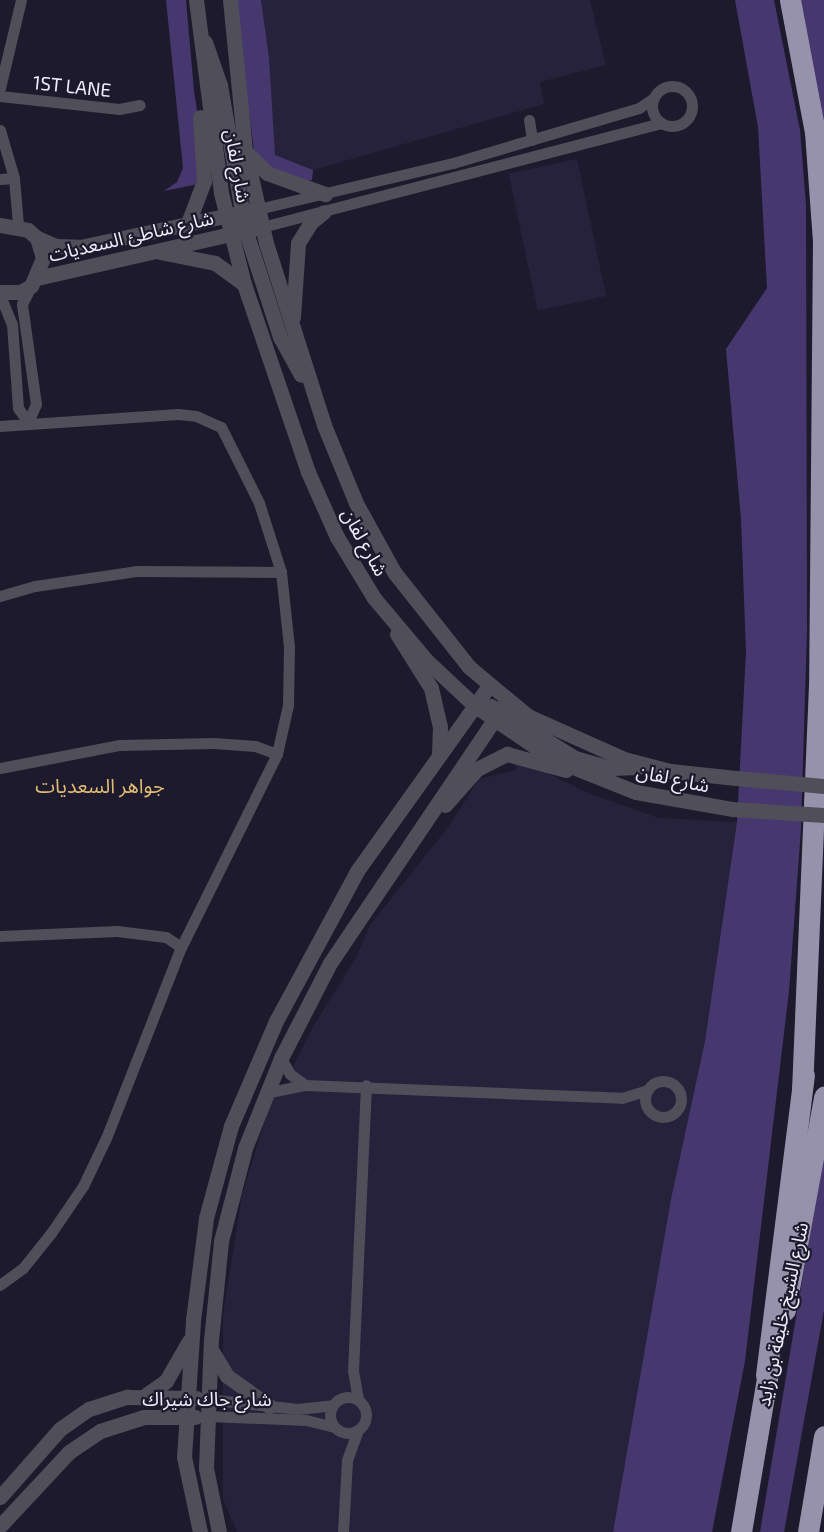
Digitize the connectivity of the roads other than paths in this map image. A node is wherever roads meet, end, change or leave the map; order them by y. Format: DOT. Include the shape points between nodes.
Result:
graph roads {
  1 [pos="21,0"];
  2 [pos="196,0"];
  3 [pos="230,0"];
  4 [pos="790,0"];
  5 [pos="198,27"];
  6 [pos="200,53"];
  7 [pos="0,88"];
  8 [pos="0,96"];
  9 [pos="654,98"];
  10 [pos="140,105"];
  11 [pos="530,120"];
  12 [pos="661,123"];
  13 [pos="0,130"];
  14 [pos="532,140"];
  15 [pos="245,150"];
  16 [pos="14,178"];
  17 [pos="0,179"];
  18 [pos="325,194"];
  19 [pos="258,209"];
  20 [pos="243,212"];
  21 [pos="324,212"];
  22 [pos="226,215"];
  23 [pos="188,223"];
  24 [pos="0,225"];
  25 [pos="18,225"];
  26 [pos="255,228"];
  27 [pos="230,234"];
  28 [pos="37,238"];
  29 [pos="156,251"];
  30 [pos="34,282"];
  31 [pos="244,284"];
  32 [pos="0,294"];
  33 [pos="292,329"];
  34 [pos="312,389"];
  35 [pos="28,422"];
  36 [pos="0,426"];
  37 [pos="281,572"];
  38 [pos="0,596"];
  39 [pos="374,598"];
  40 [pos="396,627"];
  41 [pos="489,686"];
  42 [pos="477,702"];
  43 [pos="500,710"];
  44 [pos="439,752"];
  45 [pos="277,754"];
  46 [pos="0,768"];
  47 [pos="573,769"];
  48 [pos="824,786"];
  49 [pos="431,813"];
  50 [pos="824,815"];
  51 [pos="824,912"];
  52 [pos="0,936"];
  53 [pos="181,947"];
  54 [pos="281,1058"];
  55 [pos="305,1084"];
  56 [pos="366,1086"];
  57 [pos="648,1090"];
  58 [pos="802,1090"];
  59 [pos="265,1093"];
  60 [pos="824,1097"];
  61 [pos="622,1098"];
  62 [pos="650,1112"];
  63 [pos="201,1246"];
  64 [pos="0,1285"];
  65 [pos="192,1335"];
  66 [pos="211,1340"];
  67 [pos="353,1371"];
  68 [pos="766,1375"];
  69 [pos="146,1395"];
  70 [pos="358,1399"];
  71 [pos="335,1403"];
  72 [pos="269,1406"];
  73 [pos="196,1407"];
  74 [pos="336,1429"];
  75 [pos="356,1432"];
  76 [pos="824,1436"];
  77 [pos="347,1460"];
  78 [pos="0,1497"];
  79 [pos="0,1526"];
  80 [pos="217,1527"];
  81 [pos="200,1532"];
  82 [pos="344,1532"];
  83 [pos="741,1532"];
  84 [pos="808,1532"];
  1 -- 7 [label="street"];
  2 -- 5 [label="street, شارع لفان"];
  3 -- 15 [label="street, شارع لفان"];
  4 -- 58 [label="highway" via="815,132 824,240 819,685"];
  5 -- 6 [label="street, شارع لفان"];
  5 -- 20 [label="street" via="220,85"];
  6 -- 22 [label="street, شارع لفان"];
  6 -- 23 [label="street" via="205,176"];
  8 -- 10 [label="street, 1ST LANE" via="120,109"];
  9 -- 12 [label="street" via="653,112"];
  9 -- 12 [label="street" via="661,89 678,86 692,103 683,123"];
  9 -- 14 [label="street" via="639,108"];
  11 -- 14 [label="street"];
  12 -- 21 [label="street"];
  13 -- 16 [label="street"];
  14 -- 18 [label="street"];
  15 -- 18 [label="street" via="267,173"];
  15 -- 19 [label="street, شارع لفان"];
  16 -- 17 [label="street"];
  16 -- 25 [label="street"];
  18 -- 19 [label="street"];
  19 -- 20 [label="street, شارع شاطئ السعديات"];
  19 -- 26 [label="street, شارع لفان"];
  20 -- 22 [label="street, شارع شاطئ السعديات"];
  20 -- 26 [label="street"];
  21 -- 26 [label="street"];
  21 -- 33 [label="street" via="311,222 298,242"];
  22 -- 23 [label="street, شارع شاطئ السعديات"];
  22 -- 26 [label="street"];
  22 -- 27 [label="street, شارع لفان"];
  23 -- 28 [label="street, شارع شاطئ السعديات" via="80,247 56,246"];
  24 -- 25 [label="street"];
  25 -- 28 [label="street, شارع شاطئ السعديات"];
  26 -- 27 [label="street, شارع شاطئ السعديات"];
  26 -- 33 [label="street, شارع لفان"];
  26 -- 34 [label="street" via="280,337"];
  27 -- 29 [label="street, شارع شاطئ السعديات"];
  27 -- 31 [label="street, شارع لفان"];
  28 -- 30 [label="street" via="43,258"];
  29 -- 30 [label="street, شارع شاطئ السعديات"];
  29 -- 31 [label="street" via="215,263"];
  30 -- 32 [label="street, شارع شاطئ السعديات" via="20,292"];
  30 -- 35 [label="street" via="22,304 36,404"];
  31 -- 39 [label="street, شارع لفان" via="308,472 336,536"];
  32 -- 35 [label="street" via="12,324 18,408"];
  33 -- 34 [label="street, شارع لفان"];
  34 -- 41 [label="street, شارع لفان" via="340,466 387,561 440,634"];
  35 -- 36 [label="street"];
  35 -- 37 [label="street" via="178,414 210,420 228,435 236,452 259,503"];
  37 -- 38 [label="street" via="136,571 35,586"];
  37 -- 45 [label="street" via="289,647 288,705"];
  39 -- 40 [label="street, شارع لفان"];
  39 -- 42 [label="street" via="395,614"];
  40 -- 42 [label="street, شارع لفان"];
  40 -- 44 [label="street" via="407,655 431,688 440,726"];
  41 -- 42 [label="street"];
  41 -- 43 [label="street, شارع لفان"];
  42 -- 43 [label="street"];
  42 -- 43 [label="street, شارع لفان"];
  42 -- 44 [label="street"];
  43 -- 47 [label="street, شارع لفان"];
  43 -- 48 [label="street, شارع لفان, bridge" via="647,766"];
  43 -- 49 [label="street"];
  44 -- 63 [label="street" via="358,871 276,1021 231,1126"];
  45 -- 46 [label="street" via="255,746 128,744"];
  45 -- 53 [label="street"];
  47 -- 49 [label="street" via="552,769 520,755 502,756 477,769 449,801"];
  47 -- 50 [label="street, شارع لفان, bridge" via="658,798 732,809"];
  49 -- 54 [label="street" via="344,940"];
  51 -- 58 [label="highway"];
  52 -- 53 [label="street" via="117,931 166,938"];
  53 -- 64 [label="street" via="83,1186 23,1268"];
  54 -- 55 [label="street" via="290,1074"];
  54 -- 59 [label="street"];
  55 -- 56 [label="street"];
  55 -- 59 [label="street"];
  56 -- 61 [label="street"];
  56 -- 67 [label="street"];
  57 -- 61 [label="street"];
  57 -- 62 [label="street"];
  57 -- 62 [label="street" via="658,1082 671,1083 681,1098 673,1114 661,1117"];
  58 -- 68 [label="highway"];
  59 -- 66 [label="street" via="228,1209"];
  60 -- 68 [label="highway, شارع الشيخ خليفة بن زايد" via="796,1263"];
  61 -- 62 [label="street"];
  63 -- 65 [label="street"];
  63 -- 73 [label="street" via="205,1277"];
  65 -- 69 [label="street" via="170,1376"];
  65 -- 73 [label="street"];
  66 -- 72 [label="street" via="215,1359 227,1376"];
  66 -- 73 [label="street"];
  67 -- 70 [label="street"];
  67 -- 71 [label="street"];
  68 -- 83 [label="highway, شارع الشيخ خليفة بن زايد"];
  69 -- 73 [label="street, شارع جاك شيراك"];
  69 -- 78 [label="street, شارع جاك شيراك" via="100,1404 69,1421"];
  70 -- 71 [label="street, شارع جاك شيراك"];
  70 -- 75 [label="street" via="366,1419"];
  71 -- 72 [label="street, شارع جاك شيراك" via="304,1409"];
  71 -- 74 [label="street"];
  72 -- 73 [label="street, شارع جاك شيراك"];
  73 -- 74 [label="street, شارع جاك شيراك" via="306,1420"];
  73 -- 79 [label="street, شارع جاك شيراك" via="113,1425 87,1438"];
  73 -- 80 [label="street"];
  73 -- 81 [label="street" via="185,1473"];
  74 -- 75 [label="street, شارع جاك شيراك"];
  74 -- 77 [label="street"];
  75 -- 77 [label="street"];
  76 -- 84 [label="highway"];
  77 -- 82 [label="street"];
}
